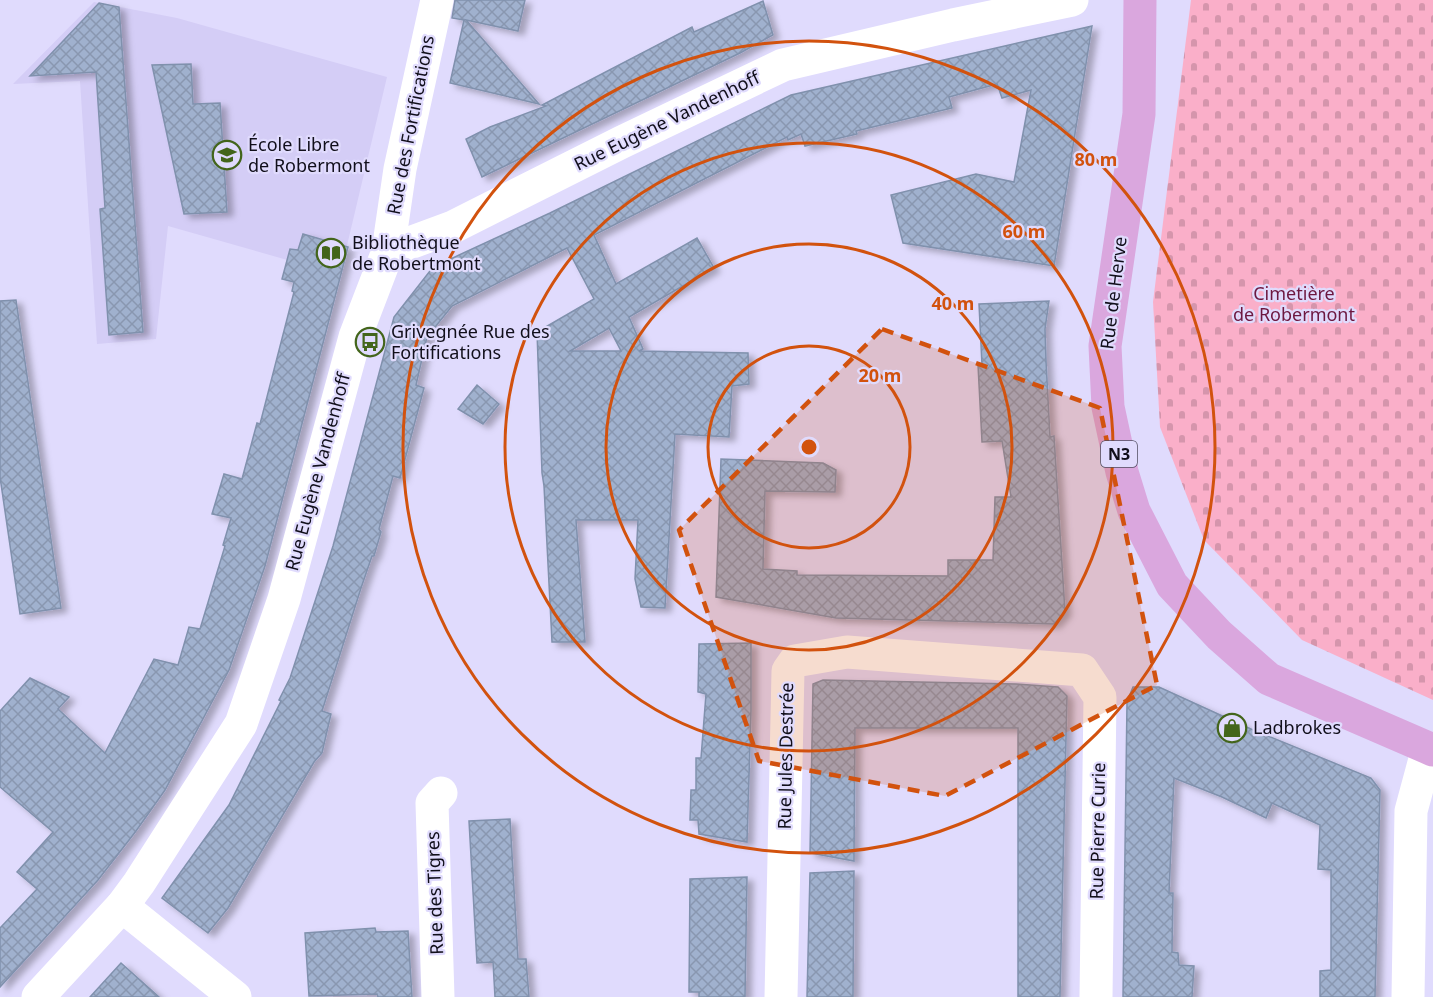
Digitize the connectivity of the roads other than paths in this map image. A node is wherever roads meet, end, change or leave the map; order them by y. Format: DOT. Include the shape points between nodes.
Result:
graph roads {
  1 [pos="437,0"];
  2 [pos="1072,0"];
  3 [pos="1134,0"];
  4 [pos="388,251"];
  5 [pos="1082,670"];
  6 [pos="1431,749"];
  7 [pos="441,793"];
  8 [pos="122,906"];
  9 [pos="38,997"];
  10 [pos="235,997"];
  11 [pos="438,997"];
  12 [pos="781,997"];
  13 [pos="1096,997"];
  14 [pos="1408,997"];
  1 -- 4 [label="street, Rue des Fortifications" via="400,169"];
  2 -- 4 [label="street, Rue Eugène Vandenhoff" via="783,65 453,227"];
  3 -- 6 [label="main road, Rue de Herve / N3" via="1139,114 1105,346 1108,407 1134,511 1172,585 1219,635 1269,679"];
  4 -- 8 [label="street, Rue Eugène Vandenhoff" via="355,337 284,599 241,724"];
  5 -- 12 [label="street, Rue Jules Destrée" via="847,652 795,661 788,671"];
  5 -- 13 [label="street, Rue Pierre Curie" via="1100,697"];
  6 -- 14 [label="street" via="1411,811"];
  7 -- 11 [label="street, Rue des Tigres" via="432,803"];
  8 -- 9 [label="street, Rue Eugène Vandenhoff"];
  8 -- 10 [label="street"];
}
